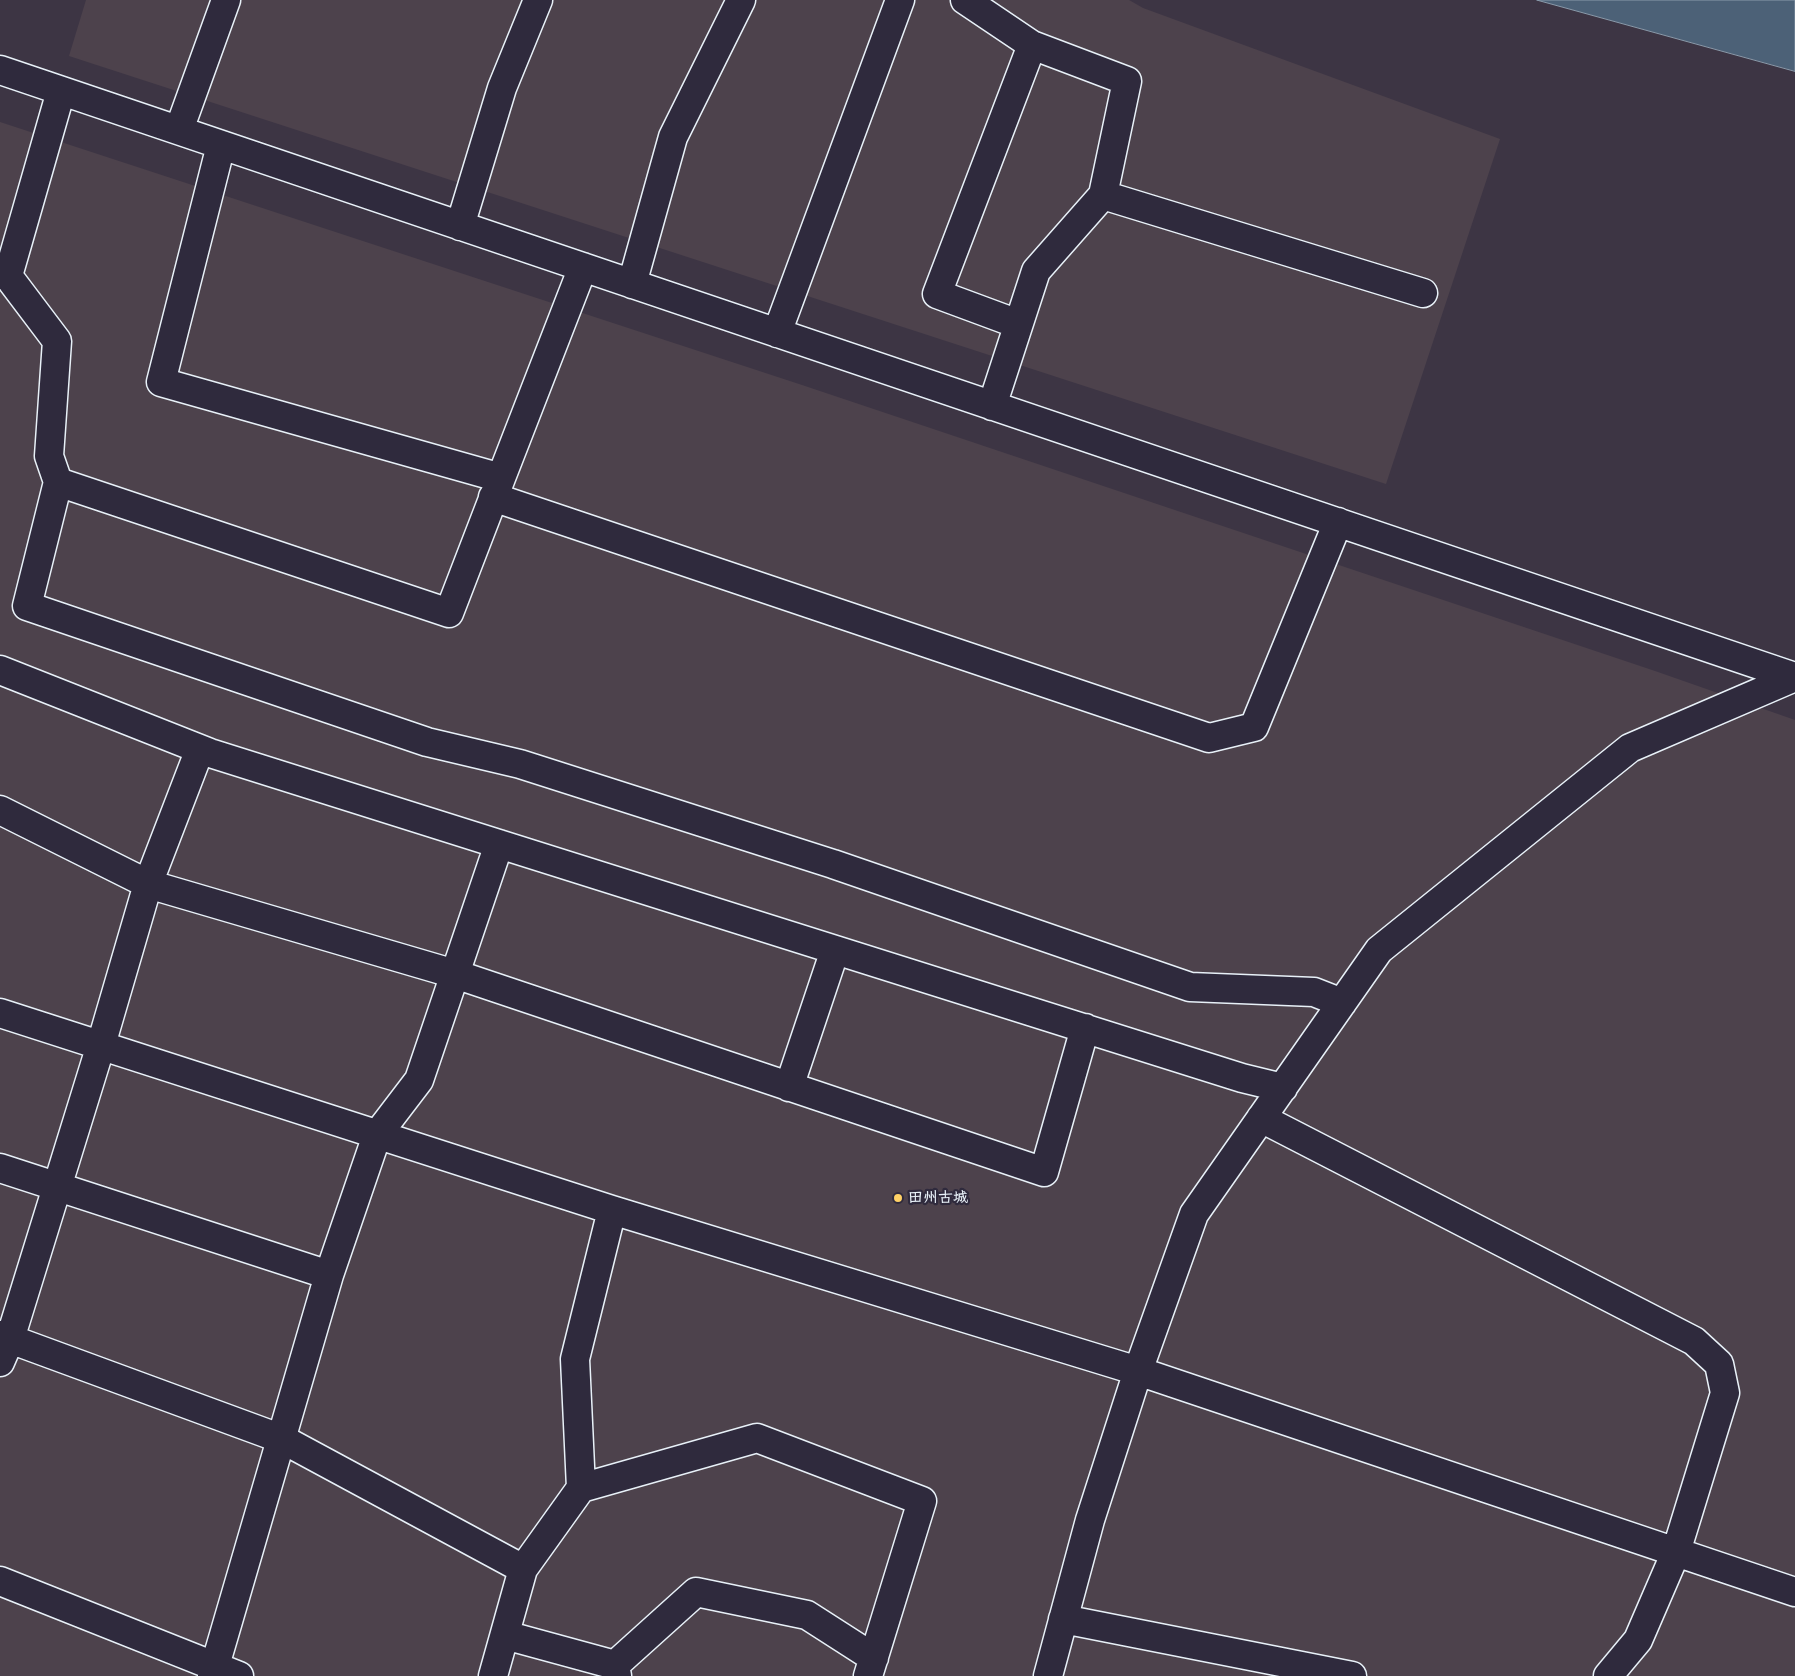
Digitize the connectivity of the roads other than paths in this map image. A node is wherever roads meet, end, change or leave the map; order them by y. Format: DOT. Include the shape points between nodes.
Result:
graph roads {
  1 [pos="226,0"];
  2 [pos="538,0"];
  3 [pos="741,0"];
  4 [pos="900,0"];
  5 [pos="965,0"];
  6 [pos="1032,45"];
  7 [pos="0,70"];
  8 [pos="61,91"];
  9 [pos="179,130"];
  10 [pos="221,145"];
  11 [pos="1103,195"];
  12 [pos="460,226"];
  13 [pos="583,267"];
  14 [pos="4,276"];
  15 [pos="632,284"];
  16 [pos="1423,294"];
  17 [pos="1018,324"];
  18 [pos="777,333"];
  19 [pos="992,406"];
  20 [pos="58,482"];
  21 [pos="497,487"];
  22 [pos="1338,522"];
  23 [pos="0,670"];
  24 [pos="1795,677"];
  25 [pos="200,749"];
  26 [pos="0,810"];
  27 [pos="499,844"];
  28 [pos="148,884"];
  29 [pos="836,950"];
  30 [pos="455,974"];
  31 [pos="1342,1003"];
  32 [pos="0,1013"];
  33 [pos="1085,1028"];
  34 [pos="101,1045"];
  35 [pos="788,1086"];
  36 [pos="1283,1088"];
  37 [pos="1262,1118"];
  38 [pos="377,1134"];
  39 [pos="0,1168"];
  40 [pos="57,1187"];
  41 [pos="612,1210"];
  42 [pos="329,1275"];
  43 [pos="3,1345"];
  44 [pos="1138,1371"];
  45 [pos="282,1439"];
  46 [pos="581,1488"];
  47 [pos="1676,1552"];
  48 [pos="523,1569"];
  49 [pos="0,1581"];
  50 [pos="1795,1592"];
  51 [pos="1063,1619"];
  52 [pos="505,1635"];
  53 [pos="871,1667"];
  54 [pos="616,1671"];
  55 [pos="222,1673"];
  56 [pos="493,1676"];
  57 [pos="1048,1676"];
  58 [pos="1352,1676"];
  59 [pos="1608,1676"];
  1 -- 9 [label="street"];
  2 -- 12 [label="street" via="502,88"];
  3 -- 15 [label="street" via="673,137"];
  4 -- 18 [label="street"];
  5 -- 6 [label="street"];
  6 -- 11 [label="street" via="1126,81"];
  6 -- 17 [label="street" via="937,294"];
  7 -- 8 [label="street"];
  8 -- 9 [label="street"];
  8 -- 14 [label="street"];
  9 -- 10 [label="street"];
  10 -- 12 [label="street"];
  10 -- 21 [label="street" via="161,382"];
  11 -- 16 [label="street"];
  11 -- 17 [label="street" via="1036,271"];
  12 -- 13 [label="street"];
  13 -- 15 [label="street"];
  13 -- 21 [label="street"];
  14 -- 20 [label="street" via="57,341 49,456"];
  15 -- 18 [label="street"];
  17 -- 19 [label="street"];
  18 -- 19 [label="street"];
  19 -- 22 [label="street"];
  20 -- 21 [label="street" via="449,613"];
  20 -- 31 [label="street" via="27,606 427,742 520,764 824,861 1190,987 1314,992"];
  21 -- 22 [label="street" via="1209,738 1254,727"];
  22 -- 24 [label="street"];
  23 -- 25 [label="street"];
  24 -- 31 [label="street" via="1630,748 1379,950"];
  25 -- 27 [label="street"];
  25 -- 28 [label="street"];
  26 -- 28 [label="street"];
  27 -- 29 [label="street"];
  27 -- 30 [label="street"];
  28 -- 30 [label="street"];
  28 -- 34 [label="street"];
  29 -- 33 [label="street"];
  29 -- 35 [label="street"];
  30 -- 35 [label="street"];
  30 -- 38 [label="street" via="419,1080"];
  31 -- 36 [label="street"];
  32 -- 34 [label="street"];
  33 -- 35 [label="street" via="1044,1172"];
  33 -- 36 [label="street"];
  34 -- 38 [label="street"];
  34 -- 40 [label="street"];
  36 -- 37 [label="street"];
  37 -- 44 [label="street" via="1194,1214"];
  37 -- 47 [label="street" via="1694,1340 1719,1364 1725,1393"];
  38 -- 41 [label="street"];
  38 -- 42 [label="street"];
  39 -- 40 [label="street"];
  40 -- 42 [label="street"];
  40 -- 43 [label="street"];
  41 -- 44 [label="street"];
  41 -- 46 [label="street" via="575,1359"];
  42 -- 45 [label="street"];
  43 -- 45 [label="street"];
  44 -- 47 [label="street"];
  44 -- 51 [label="street" via="1090,1520"];
  45 -- 48 [label="street"];
  45 -- 55 [label="street"];
  46 -- 48 [label="street"];
  46 -- 53 [label="street" via="757,1438 922,1501"];
  47 -- 50 [label="street"];
  47 -- 59 [label="street" via="1638,1640"];
  48 -- 52 [label="street"];
  49 -- 55 [label="street"];
  51 -- 57 [label="street"];
  51 -- 58 [label="street"];
  52 -- 54 [label="street"];
  52 -- 56 [label="street"];
  53 -- 54 [label="street" via="807,1615 696,1592"];
}
